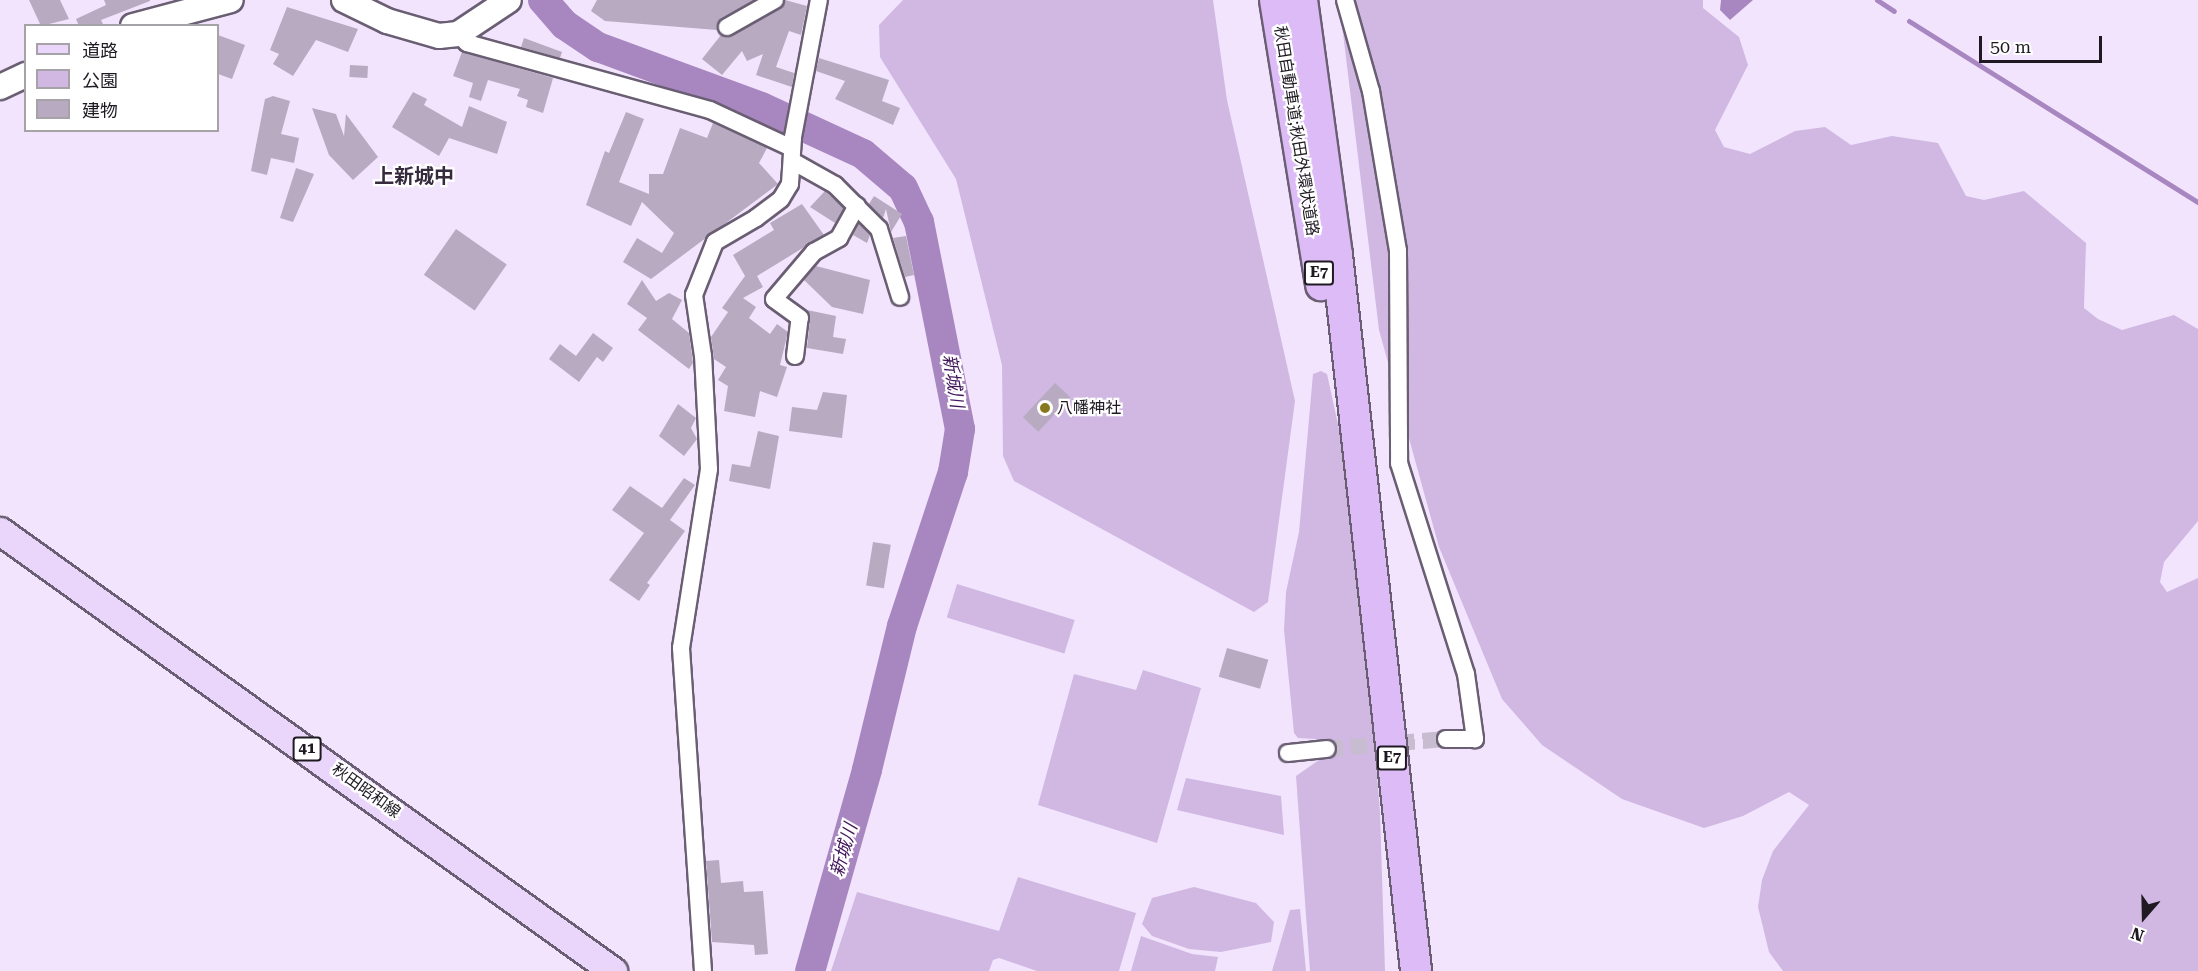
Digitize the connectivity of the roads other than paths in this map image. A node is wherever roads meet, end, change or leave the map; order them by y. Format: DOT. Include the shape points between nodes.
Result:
graph roads {
  1 [pos="231,0"];
  2 [pos="344,0"];
  3 [pos="509,0"];
  4 [pos="775,0"];
  5 [pos="819,0"];
  6 [pos="1275,0"];
  7 [pos="1302,0"];
  8 [pos="1345,0"];
  9 [pos="141,24"];
  10 [pos="727,27"];
  11 [pos="458,34"];
  12 [pos="24,76"];
  13 [pos="0,87"];
  14 [pos="793,149"];
  15 [pos="856,206"];
  16 [pos="900,297"];
  17 [pos="795,356"];
  18 [pos="0,531"];
  19 [pos="1368,545"];
  20 [pos="1446,739"];
  21 [pos="1327,748"];
  22 [pos="1288,753"];
  23 [pos="613,971"];
  24 [pos="703,971"];
  25 [pos="1416,971"];
  1 -- 9 [label="main road"];
  2 -- 11 [label="main road" via="418,33"];
  3 -- 11 [label="main road"];
  4 -- 10 [label="street"];
  5 -- 14 [label="street"];
  6 -- 19 [label="highway, 秋田自動車道;秋田外環状道路 / E7" via="1344,429"];
  7 -- 19 [label="highway, 秋田自動車道;秋田外環状道路 / E7" via="1337,255"];
  8 -- 20 [label="street" via="1371,91 1398,251 1399,463 1466,674 1475,739"];
  11 -- 14 [label="street" via="467,43 710,110"];
  12 -- 13 [label="main road"];
  14 -- 15 [label="street"];
  14 -- 24 [label="street" via="790,184 780,199 715,242 694,295 703,356 709,469 681,648"];
  15 -- 16 [label="street" via="879,229"];
  15 -- 17 [label="street" via="839,238 814,252 774,299 800,318"];
  18 -- 23 [label="main road, 秋田昭和線 / 41"];
  19 -- 25 [label="highway, 秋田自動車道;秋田外環状道路 / E7"];
  21 -- 22 [label="street"];
}
